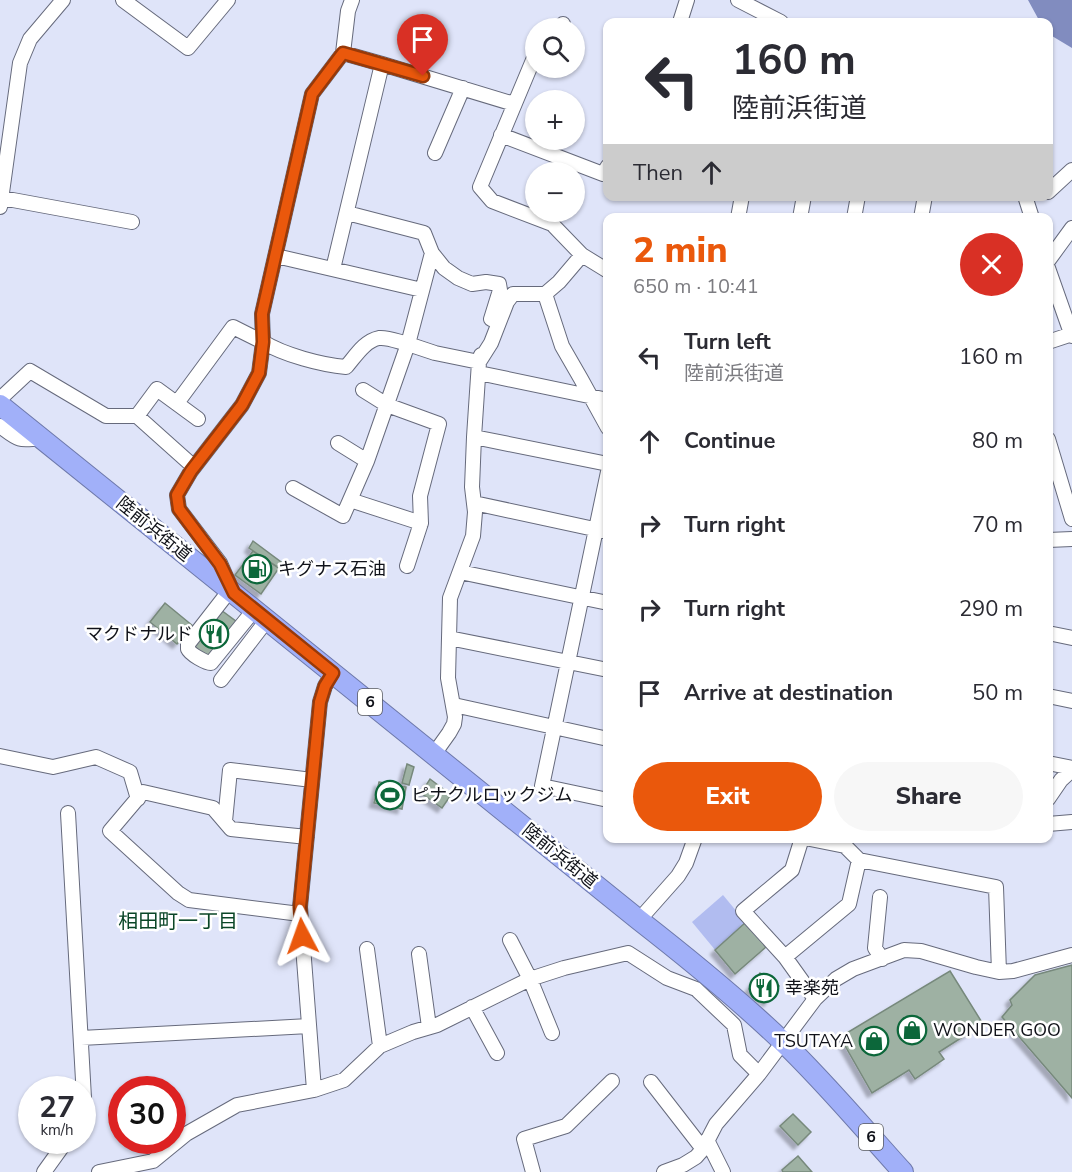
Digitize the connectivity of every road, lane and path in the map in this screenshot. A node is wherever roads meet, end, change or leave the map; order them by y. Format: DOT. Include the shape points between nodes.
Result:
graph roads {
  1 [pos="63,0"];
  2 [pos="123,0"];
  3 [pos="228,0"];
  4 [pos="352,0"];
  5 [pos="687,0"];
  6 [pos="738,0"];
  7 [pos="140,5"];
  8 [pos="681,18"];
  9 [pos="772,18"];
  10 [pos="343,53"];
  11 [pos="382,64"];
  12 [pos="525,78"];
  13 [pos="463,88"];
  14 [pos="514,104"];
  15 [pos="501,135"];
  16 [pos="435,153"];
  17 [pos="1072,170"];
  18 [pos="603,174"];
  19 [pos="1053,187"];
  20 [pos="1,203"];
  21 [pos="347,213"];
  22 [pos="132,222"];
  23 [pos="1072,228"];
  24 [pos="432,253"];
  25 [pos="1053,254"];
  26 [pos="582,255"];
  27 [pos="276,256"];
  28 [pos="333,269"];
  29 [pos="603,269"];
  30 [pos="1053,282"];
  31 [pos="422,290"];
  32 [pos="545,294"];
  33 [pos="1072,334"];
  34 [pos="1053,340"];
  35 [pos="263,342"];
  36 [pos="408,344"];
  37 [pos="479,367"];
  38 [pos="363,390"];
  39 [pos="591,396"];
  40 [pos="0,399"];
  41 [pos="603,399"];
  42 [pos="177,404"];
  43 [pos="0,405"];
  44 [pos="387,405"];
  45 [pos="137,416"];
  46 [pos="198,419"];
  47 [pos="603,419"];
  48 [pos="0,426"];
  49 [pos="474,436"];
  50 [pos="41,438"];
  51 [pos="338,443"];
  52 [pos="1053,456"];
  53 [pos="367,461"];
  54 [pos="603,463"];
  55 [pos="194,467"];
  56 [pos="293,488"];
  57 [pos="350,500"];
  58 [pos="474,502"];
  59 [pos="1072,519"];
  60 [pos="421,523"];
  61 [pos="602,531"];
  62 [pos="1072,539"];
  63 [pos="1053,540"];
  64 [pos="407,566"];
  65 [pos="460,572"];
  66 [pos="232,592"];
  67 [pos="581,598"];
  68 [pos="603,602"];
  69 [pos="261,615"];
  70 [pos="1053,634"];
  71 [pos="449,638"];
  72 [pos="1072,638"];
  73 [pos="568,662"];
  74 [pos="211,663"];
  75 [pos="603,669"];
  76 [pos="333,673"];
  77 [pos="1053,697"];
  78 [pos="1072,701"];
  79 [pos="454,705"];
  80 [pos="554,727"];
  81 [pos="603,738"];
  82 [pos="435,754"];
  83 [pos="0,756"];
  84 [pos="1053,764"];
  85 [pos="1072,769"];
  86 [pos="312,780"];
  87 [pos="1053,792"];
  88 [pos="138,799"];
  89 [pos="603,799"];
  90 [pos="68,813"];
  91 [pos="225,821"];
  92 [pos="1072,822"];
  93 [pos="1053,824"];
  94 [pos="307,837"];
  95 [pos="693,843"];
  96 [pos="801,843"];
  97 [pos="844,843"];
  98 [pos="860,860"];
  99 [pos="880,897"];
  100 [pos="300,914"];
  101 [pos="639,921"];
  102 [pos="510,940"];
  103 [pos="367,949"];
  104 [pos="419,954"];
  105 [pos="1072,955"];
  106 [pos="785,957"];
  107 [pos="882,958"];
  108 [pos="999,972"];
  109 [pos="530,979"];
  110 [pos="815,999"];
  111 [pos="472,1007"];
  112 [pos="309,1026"];
  113 [pos="429,1027"];
  114 [pos="552,1033"];
  115 [pos="81,1038"];
  116 [pos="784,1043"];
  117 [pos="380,1046"];
  118 [pos="497,1053"];
  119 [pos="759,1074"];
  120 [pos="83,1076"];
  121 [pos="612,1081"];
  122 [pos="651,1082"];
  123 [pos="314,1090"];
  124 [pos="705,1144"];
  125 [pos="57,1154"];
  126 [pos="44,1172"];
  127 [pos="99,1172"];
  128 [pos="533,1172"];
  129 [pos="664,1172"];
  130 [pos="723,1172"];
  131 [pos="903,1172"];
  1 -- 20 [label="street" via="30,39 20,63"];
  2 -- 7 [label="street"];
  3 -- 7 [label="street" via="189,48"];
  4 -- 10 [label="street"];
  5 -- 8 [label="street"];
  6 -- 9 [label="street"];
  10 -- 11 [label="street"];
  10 -- 27 [label="street" via="312,94"];
  11 -- 13 [label="street"];
  11 -- 21 [label="street"];
  12 -- 14 [label="street"];
  13 -- 14 [label="street"];
  13 -- 16 [label="street"];
  14 -- 15 [label="street"];
  15 -- 18 [label="street"];
  15 -- 26 [label="street" via="480,187 492,201 552,224"];
  17 -- 19 [label="street"];
  20 -- 22 [label="street"];
  21 -- 24 [label="street" via="424,233"];
  21 -- 28 [label="street"];
  23 -- 25 [label="street"];
  24 -- 31 [label="street"];
  24 -- 37 [label="street" via="458,278 472,284 499,284"];
  26 -- 29 [label="street"];
  26 -- 32 [label="street"];
  27 -- 28 [label="street"];
  27 -- 35 [label="street" via="262,314"];
  28 -- 31 [label="street"];
  30 -- 33 [label="street"];
  31 -- 36 [label="street"];
  32 -- 37 [label="street" via="513,294"];
  32 -- 39 [label="street" via="561,346"];
  33 -- 34 [label="street"];
  35 -- 36 [label="street" via="309,360 346,368 365,345 378,338"];
  35 -- 42 [label="street" via="233,327"];
  35 -- 55 [label="street" via="259,373 242,405"];
  36 -- 37 [label="street"];
  36 -- 44 [label="street"];
  37 -- 39 [label="street"];
  37 -- 49 [label="street"];
  38 -- 44 [label="street"];
  39 -- 41 [label="street"];
  39 -- 47 [label="street"];
  40 -- 45 [label="street" via="30,371 106,416"];
  42 -- 45 [label="street" via="157,389"];
  42 -- 46 [label="street"];
  43 -- 50 [label="highway, 陸前浜街道 / 6"];
  44 -- 53 [label="street"];
  44 -- 60 [label="street" via="439,424 420,496"];
  45 -- 55 [label="street"];
  48 -- 50 [label="street" via="17,439"];
  49 -- 54 [label="street"];
  49 -- 58 [label="street"];
  50 -- 66 [label="highway, 陸前浜街道 / 6"];
  51 -- 53 [label="street"];
  52 -- 59 [label="street"];
  53 -- 57 [label="street"];
  55 -- 66 [label="street" via="177,495 179,509 220,564"];
  56 -- 57 [label="street" via="343,516"];
  57 -- 60 [label="street"];
  58 -- 61 [label="street"];
  58 -- 65 [label="street" via="473,536"];
  60 -- 64 [label="street"];
  61 -- 67 [label="street"];
  62 -- 63 [label="street"];
  65 -- 67 [label="street"];
  65 -- 71 [label="street" via="450,598"];
  66 -- 69 [label="highway, 陸前浜街道 / 6"];
  66 -- 74 [label="street" via="188,644 191,652"];
  67 -- 68 [label="street"];
  67 -- 73 [label="street"];
  69 -- 74 [label="street"];
  69 -- 74 [label="street" via="224,677"];
  69 -- 76 [label="highway, 陸前浜街道 / 6"];
  70 -- 72 [label="street"];
  71 -- 73 [label="street"];
  71 -- 79 [label="street" via="448,678"];
  73 -- 75 [label="street"];
  73 -- 80 [label="street"];
  76 -- 82 [label="highway, 陸前浜街道 / 6"];
  76 -- 86 [label="street" via="320,702"];
  77 -- 78 [label="street"];
  79 -- 80 [label="street"];
  79 -- 82 [label="street" via="454,724"];
  80 -- 81 [label="street"];
  80 -- 89 [label="street" via="542,786"];
  82 -- 101 [label="highway, 陸前浜街道 / 6"];
  83 -- 88 [label="street" via="53,766 96,757 130,772"];
  84 -- 85 [label="street"];
  85 -- 87 [label="street"];
  86 -- 91 [label="street" via="230,770"];
  86 -- 94 [label="street"];
  88 -- 91 [label="street" via="143,792 213,808"];
  88 -- 100 [label="street" via="110,831 183,897"];
  90 -- 115 [label="street"];
  91 -- 94 [label="street" via="231,829"];
  92 -- 93 [label="street"];
  94 -- 100 [label="street"];
  95 -- 101 [label="street" via="678,876"];
  96 -- 106 [label="street" via="792,870 744,911"];
  97 -- 98 [label="street"];
  98 -- 106 [label="street" via="849,904"];
  98 -- 108 [label="street" via="996,887"];
  99 -- 107 [label="street" via="875,948"];
  100 -- 112 [label="street"];
  101 -- 116 [label="highway, 陸前浜街道 / 6" via="698,966"];
  102 -- 109 [label="street"];
  103 -- 117 [label="street"];
  104 -- 113 [label="street"];
  105 -- 108 [label="street"];
  106 -- 110 [label="street"];
  107 -- 108 [label="street" via="904,950 921,951"];
  107 -- 110 [label="street" via="836,979"];
  109 -- 111 [label="street"];
  109 -- 114 [label="street"];
  109 -- 119 [label="street" via="628,953 667,978 696,989 734,1025 741,1055"];
  110 -- 116 [label="street"];
  111 -- 113 [label="street"];
  111 -- 118 [label="street"];
  112 -- 115 [label="street"];
  112 -- 123 [label="street"];
  113 -- 117 [label="street"];
  115 -- 120 [label="street"];
  116 -- 119 [label="street"];
  116 -- 131 [label="highway, 陸前浜街道 / 6"];
  117 -- 123 [label="street" via="344,1080"];
  119 -- 124 [label="street" via="716,1124"];
  121 -- 128 [label="street" via="566,1126 524,1139"];
  122 -- 124 [label="street"];
  123 -- 127 [label="street" via="237,1105 186,1134 153,1161"];
  124 -- 129 [label="street" via="696,1157"];
  124 -- 130 [label="street"];
  125 -- 126 [label="street"];
}
